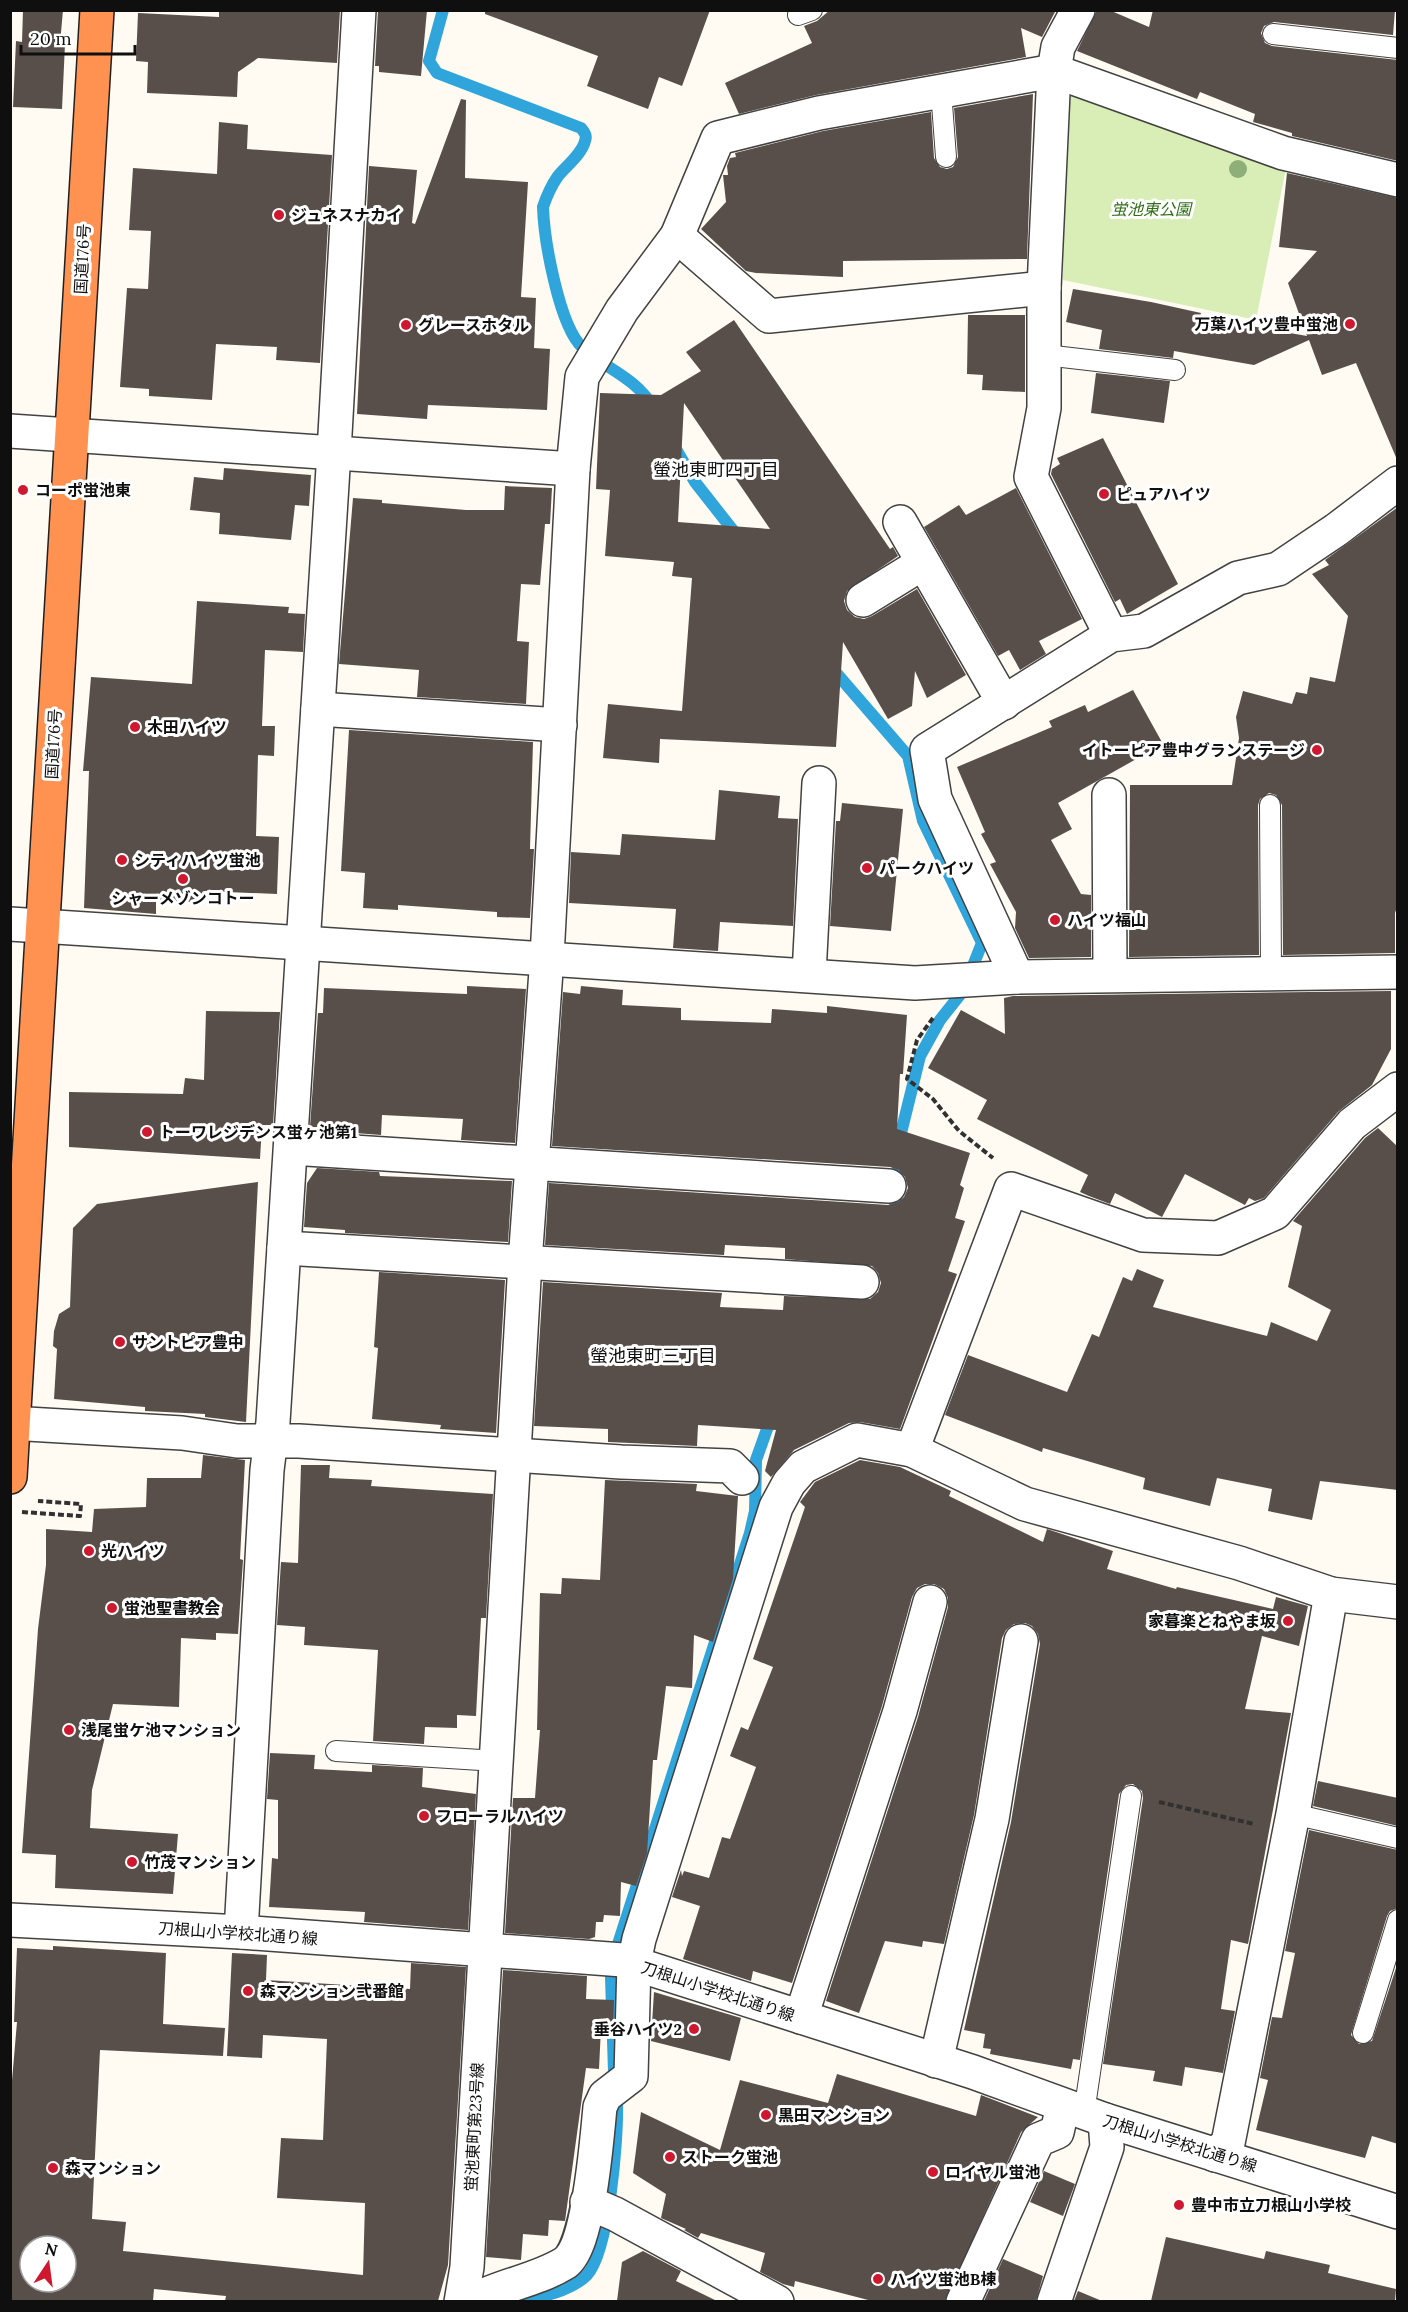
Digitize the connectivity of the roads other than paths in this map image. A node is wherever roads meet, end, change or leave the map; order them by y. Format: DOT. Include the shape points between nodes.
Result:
graph roads {
  1 [pos="97,10"];
  2 [pos="359,10"];
  3 [pos="1078,10"];
  4 [pos="1273,34"];
  5 [pos="1398,48"];
  6 [pos="1054,71"];
  7 [pos="941,91"];
  8 [pos="946,157"];
  9 [pos="1398,180"];
  10 [pos="677,236"];
  11 [pos="1044,288"];
  12 [pos="1045,355"];
  13 [pos="1175,370"];
  14 [pos="10,430"];
  15 [pos="72,434"];
  16 [pos="334,452"];
  17 [pos="573,469"];
  18 [pos="1398,483"];
  19 [pos="900,522"];
  20 [pos="923,563"];
  21 [pos="863,600"];
  22 [pos="1111,635"];
  23 [pos="1004,703"];
  24 [pos="318,709"];
  25 [pos="560,726"];
  26 [pos="819,783"];
  27 [pos="1109,795"];
  28 [pos="1270,805"];
  29 [pos="10,924"];
  30 [pos="43,926"];
  31 [pos="304,941"];
  32 [pos="547,957"];
  33 [pos="1398,972"];
  34 [pos="1271,973"];
  35 [pos="809,975"];
  36 [pos="1110,975"];
  37 [pos="1017,977"];
  38 [pos="1398,1089"];
  39 [pos="291,1148"];
  40 [pos="532,1162"];
  41 [pos="889,1186"];
  42 [pos="284,1248"];
  43 [pos="525,1262"];
  44 [pos="862,1282"];
  45 [pos="12,1423"];
  46 [pos="271,1441"];
  47 [pos="912,1450"];
  48 [pos="514,1455"];
  49 [pos="10,1477"];
  50 [pos="742,1478"];
  51 [pos="1331,1594"];
  52 [pos="930,1602"];
  53 [pos="1398,1602"];
  54 [pos="1021,1641"];
  55 [pos="336,1751"];
  56 [pos="496,1761"];
  57 [pos="1131,1796"];
  58 [pos="1292,1823"];
  59 [pos="1398,1838"];
  60 [pos="10,1920"];
  61 [pos="1398,1920"];
  62 [pos="241,1932"];
  63 [pos="484,1952"];
  64 [pos="633,1963"];
  65 [pos="801,2017"];
  66 [pos="1363,2032"];
  67 [pos="936,2061"];
  68 [pos="1084,2113"];
  69 [pos="1215,2155"];
  70 [pos="600,2207"];
  71 [pos="1398,2212"];
  72 [pos="461,2301"];
  73 [pos="470,2301"];
  74 [pos="777,2301"];
  75 [pos="963,2301"];
  76 [pos="1054,2301"];
  1 -- 15 [label="highway, 国道176号"];
  2 -- 16 [label="street"];
  3 -- 6 [label="street" via="1058,47"];
  4 -- 5 [label="lane"];
  6 -- 7 [label="street"];
  6 -- 9 [label="street" via="1283,153"];
  6 -- 11 [label="street"];
  7 -- 8 [label="lane"];
  7 -- 10 [label="street, 蛍池東町第23号線" via="819,113 718,138"];
  10 -- 11 [label="street" via="769,316"];
  10 -- 17 [label="street, 蛍池東町第23号線" via="622,310 582,377"];
  11 -- 12 [label="street"];
  12 -- 13 [label="lane"];
  12 -- 22 [label="street" via="1044,408 1031,477"];
  14 -- 15 [label="street"];
  15 -- 16 [label="street"];
  15 -- 30 [label="highway, 国道176号"];
  16 -- 17 [label="street"];
  16 -- 24 [label="street"];
  17 -- 25 [label="street, 蛍池東町第23号線"];
  18 -- 22 [label="street" via="1278,569 1238,578 1144,632"];
  19 -- 20 [label="street"];
  20 -- 21 [label="street"];
  20 -- 23 [label="street"];
  22 -- 23 [label="street"];
  23 -- 37 [label="street" via="927,750 935,799"];
  24 -- 25 [label="street"];
  24 -- 31 [label="street"];
  25 -- 32 [label="street, 蛍池東町第23号線"];
  26 -- 35 [label="street"];
  27 -- 36 [label="street"];
  28 -- 34 [label="lane"];
  29 -- 30 [label="street"];
  30 -- 31 [label="street"];
  30 -- 45 [label="highway, 国道176号"];
  31 -- 32 [label="street"];
  31 -- 39 [label="street"];
  32 -- 35 [label="street"];
  32 -- 40 [label="street, 蛍池東町第23号線"];
  33 -- 34 [label="street"];
  34 -- 36 [label="street"];
  35 -- 37 [label="street" via="915,983"];
  36 -- 37 [label="street"];
  38 -- 47 [label="street" via="1352,1124 1275,1213 1218,1238 1143,1235 1011,1189"];
  39 -- 40 [label="street"];
  39 -- 42 [label="street"];
  40 -- 41 [label="street"];
  40 -- 43 [label="street, 蛍池東町第23号線"];
  42 -- 43 [label="street"];
  42 -- 46 [label="street"];
  43 -- 44 [label="street"];
  43 -- 48 [label="street, 蛍池東町第23号線"];
  45 -- 46 [label="street"];
  45 -- 49 [label="highway, 国道176号"];
  46 -- 48 [label="street"];
  46 -- 62 [label="street"];
  47 -- 51 [label="street" via="1025,1504 1239,1563"];
  47 -- 64 [label="street" via="857,1440 802,1467 779,1500"];
  48 -- 50 [label="street" via="730,1466"];
  48 -- 56 [label="street, 蛍池東町第23号線"];
  51 -- 53 [label="street"];
  51 -- 58 [label="street"];
  52 -- 65 [label="street" via="900,1711"];
  54 -- 67 [label="street" via="992,1819"];
  55 -- 56 [label="lane"];
  56 -- 63 [label="street, 蛍池東町第23号線"];
  57 -- 68 [label="lane"];
  58 -- 59 [label="lane"];
  58 -- 69 [label="street" via="1228,2143"];
  60 -- 62 [label="street, 刀根山小学校北通り線"];
  61 -- 66 [label="lane"];
  62 -- 63 [label="street, 刀根山小学校北通り線"];
  63 -- 64 [label="street, 刀根山小学校北通り線" via="607,1957"];
  63 -- 72 [label="street, 蛍池東町第23号線" via="467,2267"];
  64 -- 65 [label="street, 刀根山小学校北通り線"];
  64 -- 70 [label="street" via="631,2076 605,2096 600,2107"];
  65 -- 67 [label="street, 刀根山小学校北通り線"];
  67 -- 68 [label="street, 刀根山小学校北通り線"];
  68 -- 69 [label="street, 刀根山小学校北通り線"];
  68 -- 75 [label="street" via="1038,2140"];
  68 -- 76 [label="street" via="1107,2147"];
  69 -- 71 [label="street, 刀根山小学校北通り線"];
  70 -- 73 [label="street" via="567,2261"];
  70 -- 74 [label="street"];
}
